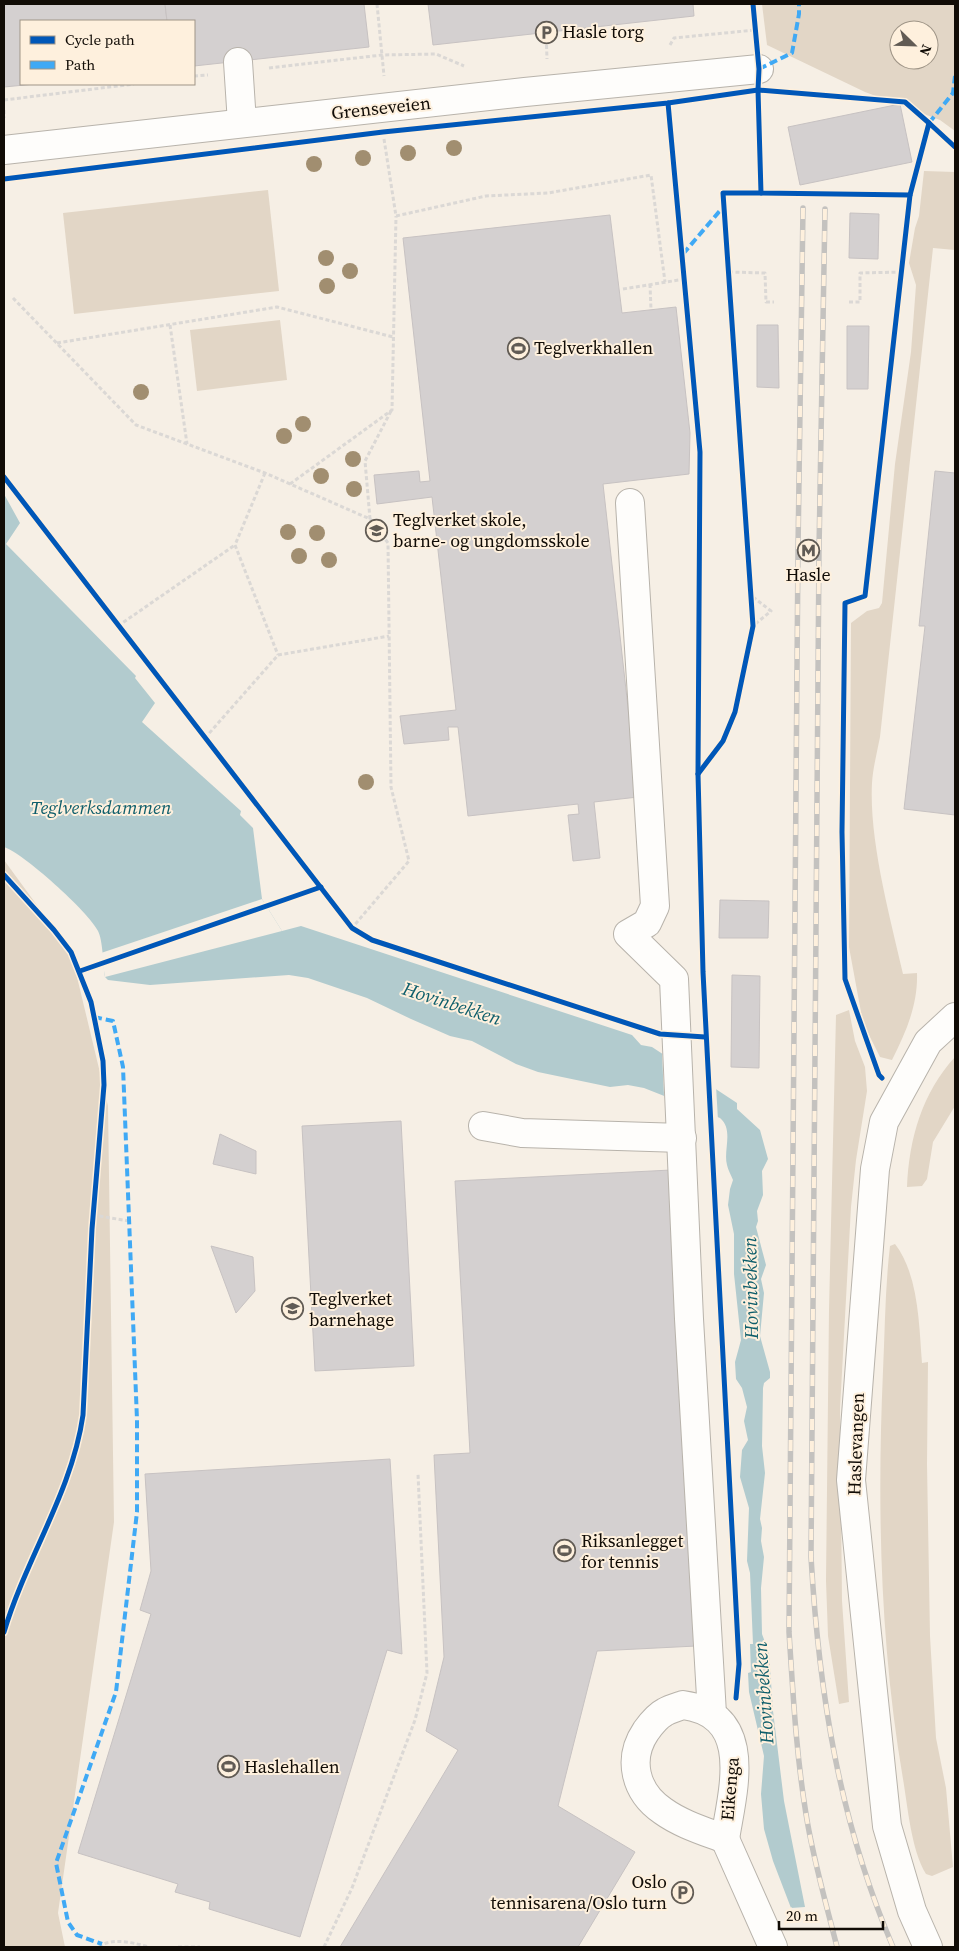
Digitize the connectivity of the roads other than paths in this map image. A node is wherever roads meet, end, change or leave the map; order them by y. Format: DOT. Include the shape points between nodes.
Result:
graph roads {
  1 [pos="238,66"];
  2 [pos="759,69"];
  3 [pos="242,123"];
  4 [pos="4,150"];
  5 [pos="630,503"];
  6 [pos="955,1017"];
  7 [pos="483,1126"];
  8 [pos="682,1138"];
  9 [pos="712,1714"];
  10 [pos="725,1839"];
  11 [pos="773,1947"];
  12 [pos="928,1947"];
  1 -- 3 [label="street"];
  2 -- 3 [label="street, Grenseveien" via="385,119"];
  3 -- 4 [label="street, Grenseveien"];
  5 -- 8 [label="street" via="655,906 647,923 628,934 674,979"];
  6 -- 12 [label="street, Haslevangen" via="928,1042 884,1122 875,1169 851,1480 887,1826 912,1911"];
  7 -- 8 [label="street" via="522,1133"];
  8 -- 9 [label="street"];
  9 -- 10 [label="street, Eikenga" via="725,1727 736,1763"];
  9 -- 10 [label="street, Eikenga" via="683,1705 664,1712 641,1739 636,1752 635,1771 640,1785 662,1810 683,1823"];
  10 -- 11 [label="street, Eikenga"];
}
